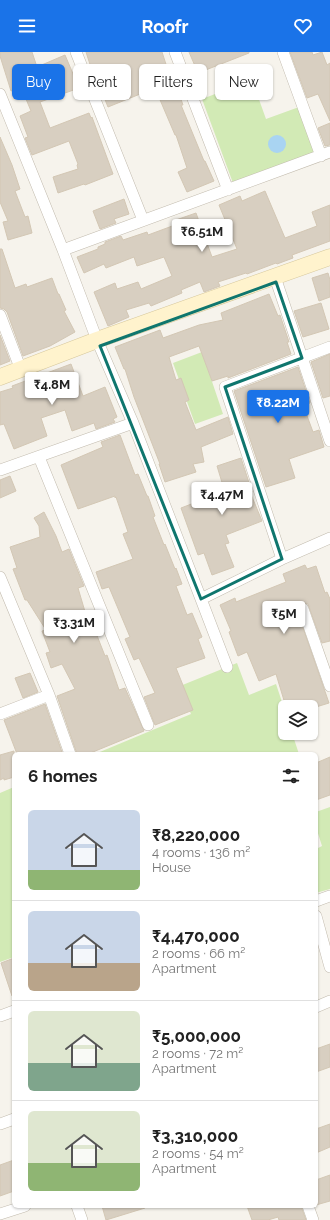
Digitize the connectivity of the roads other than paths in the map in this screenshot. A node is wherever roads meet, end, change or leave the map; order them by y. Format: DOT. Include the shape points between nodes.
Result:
graph roads {
  1 [pos="76,52"];
  2 [pos="175,52"];
  3 [pos="283,52"];
  4 [pos="0,95"];
  5 [pos="326,154"];
  6 [pos="228,190"];
  7 [pos="143,220"];
  8 [pos="63,250"];
  9 [pos="330,257"];
  10 [pos="330,262"];
  11 [pos="276,280"];
  12 [pos="0,315"];
  13 [pos="98,343"];
  14 [pos="330,347"];
  15 [pos="302,358"];
  16 [pos="21,370"];
  17 [pos="0,377"];
  18 [pos="0,382"];
  19 [pos="133,423"];
  20 [pos="330,441"];
  21 [pos="39,457"];
  22 [pos="0,470"];
  23 [pos="330,538"];
  24 [pos="282,559"];
  25 [pos="0,577"];
  26 [pos="200,599"];
  27 [pos="303,609"];
  28 [pos="227,667"];
  29 [pos="330,686"];
  30 [pos="49,695"];
  31 [pos="0,714"];
  32 [pos="148,725"];
  33 [pos="69,752"];
  34 [pos="330,896"];
  35 [pos="318,900"];
  36 [pos="318,923"];
  37 [pos="330,966"];
  38 [pos="330,1001"];
  39 [pos="318,1006"];
  40 [pos="12,1012"];
  41 [pos="0,1016"];
  42 [pos="12,1120"];
  43 [pos="0,1124"];
  44 [pos="20,1208"];
  45 [pos="78,1208"];
  46 [pos="309,1208"];
  47 [pos="0,1214"];
  48 [pos="82,1220"];
  49 [pos="313,1220"];
  1 -- 7 [label="street"];
  2 -- 6 [label="street"];
  3 -- 5 [label="street"];
  4 -- 8 [label="street"];
  5 -- 6 [label="street"];
  6 -- 7 [label="street"];
  7 -- 8 [label="street"];
  8 -- 13 [label="street"];
  9 -- 11 [label="street"];
  10 -- 11 [label="street"];
  11 -- 13 [label="street"];
  11 -- 15 [label="street"];
  12 -- 16 [label="street"];
  13 -- 16 [label="street"];
  13 -- 18 [label="street"];
  13 -- 19 [label="street"];
  14 -- 15 [label="street"];
  15 -- 20 [label="street"];
  15 -- 24 [label="street" via="225,387"];
  16 -- 17 [label="street"];
  19 -- 21 [label="street"];
  19 -- 26 [label="street"];
  21 -- 22 [label="street"];
  21 -- 32 [label="street"];
  23 -- 24 [label="street"];
  24 -- 26 [label="street"];
  25 -- 30 [label="street"];
  26 -- 28 [label="street"];
  27 -- 29 [label="street"];
  30 -- 31 [label="street"];
  30 -- 33 [label="street"];
  34 -- 35 [label="street"];
  36 -- 37 [label="street"];
  38 -- 39 [label="street"];
  40 -- 41 [label="street"];
  42 -- 43 [label="street"];
  44 -- 47 [label="street"];
  45 -- 48 [label="street"];
  46 -- 49 [label="street"];
}
